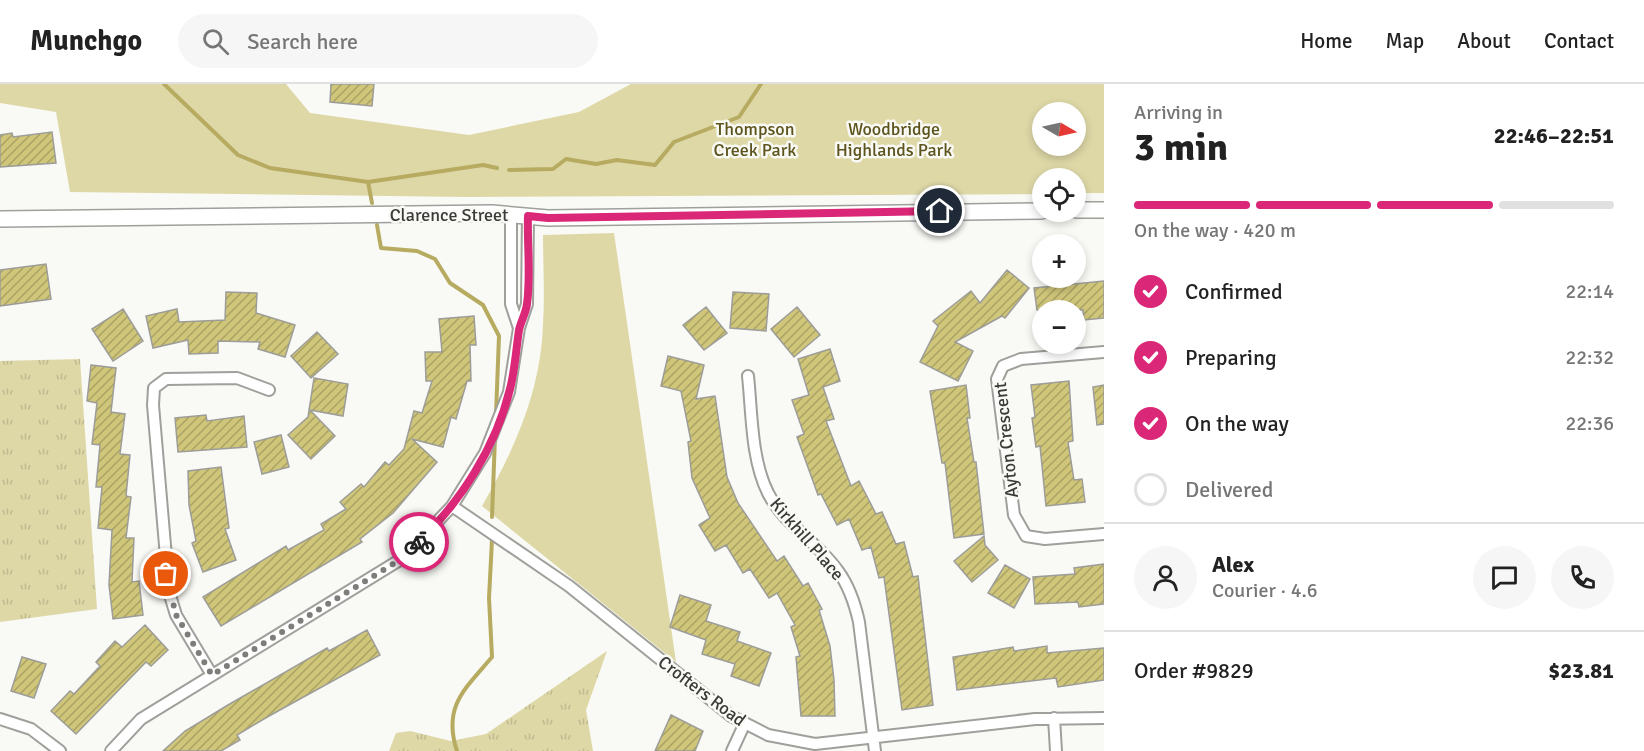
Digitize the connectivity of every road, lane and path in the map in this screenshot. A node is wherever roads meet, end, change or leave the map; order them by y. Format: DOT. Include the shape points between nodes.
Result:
graph roads {
  1 [pos="1086,210"];
  2 [pos="1104,210"];
  3 [pos="1032,211"];
  4 [pos="511,214"];
  5 [pos="528,216"];
  6 [pos="0,219"];
  7 [pos="519,328"];
  8 [pos="1104,352"];
  9 [pos="748,376"];
  10 [pos="269,390"];
  11 [pos="452,506"];
  12 [pos="1104,534"];
  13 [pos="212,675"];
  14 [pos="1054,718"];
  15 [pos="1104,718"];
  16 [pos="0,719"];
  17 [pos="744,724"];
  18 [pos="873,738"];
  19 [pos="60,751"];
  20 [pos="111,751"];
  21 [pos="732,751"];
  22 [pos="875,751"];
  23 [pos="1056,751"];
  1 -- 2 [label="street"];
  3 -- 5 [label="street, Clarence Street"];
  4 -- 5 [label="street, Clarence Street"];
  4 -- 6 [label="street, Clarence Street"];
  4 -- 7 [label="street" via="511,304"];
  5 -- 7 [label="street" via="527,304"];
  7 -- 11 [label="street" via="514,372 503,412 485,453"];
  8 -- 12 [label="street, Ayton Crescent" via="1021,359 1003,366 998,379 1014,515 1026,536 1045,539"];
  9 -- 18 [label="street, Kirkhill Place" via="758,459 768,493 779,512 839,572 854,602"];
  10 -- 13 [label="street" via="237,378 166,379 154,388 169,592 176,615"];
  11 -- 13 [label="street" via="403,558"];
  11 -- 17 [label="street, Crofters Road" via="569,586"];
  13 -- 20 [label="street" via="141,718"];
  14 -- 15 [label="street, Crofters Road"];
  14 -- 18 [label="street, Crofters Road"];
  14 -- 23 [label="street"];
  16 -- 19 [label="street" via="31,729"];
  17 -- 18 [label="street, Crofters Road" via="785,740 815,744"];
  17 -- 21 [label="street"];
  18 -- 22 [label="street, Kirkhill Place"];
}
